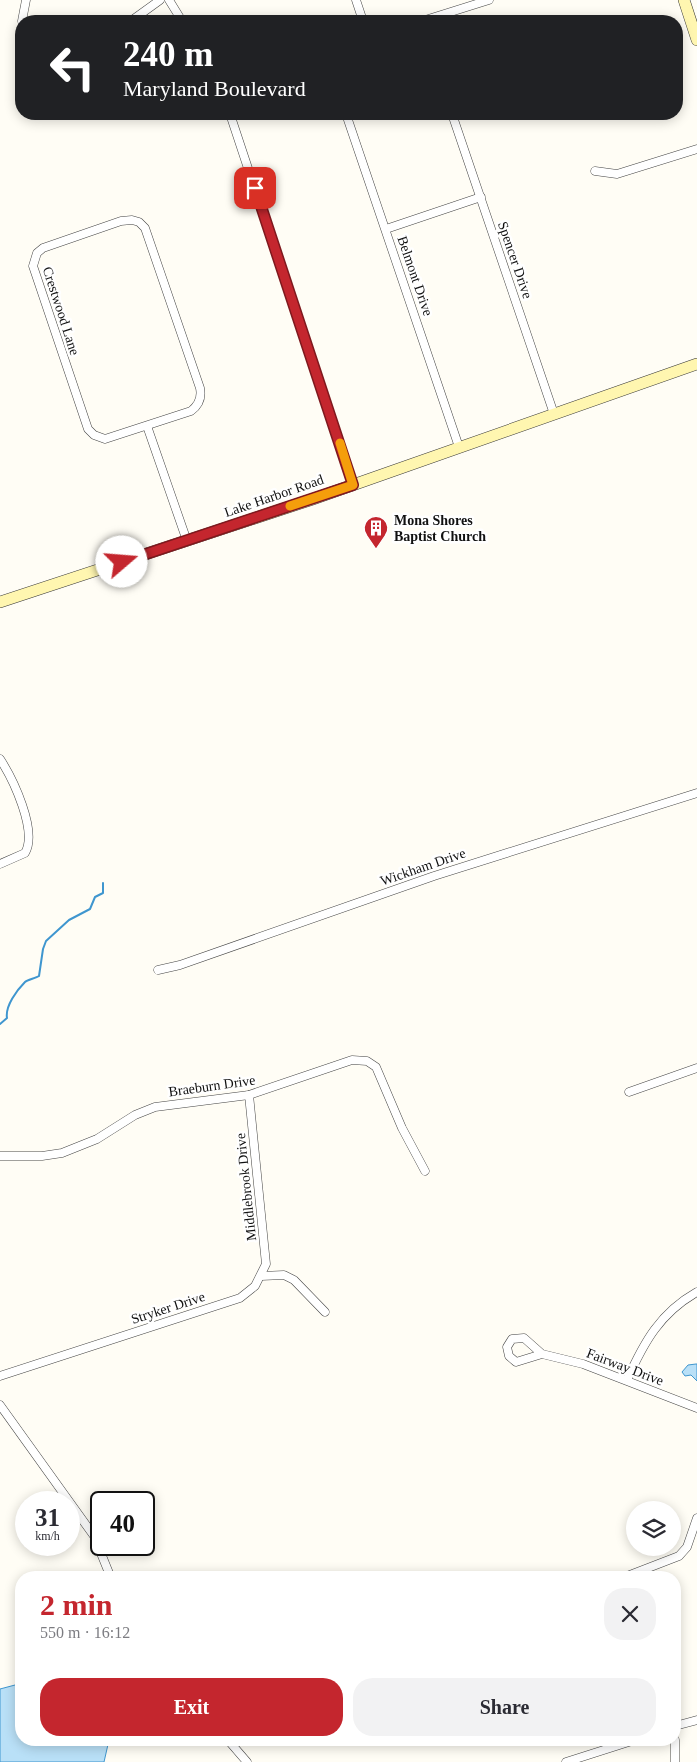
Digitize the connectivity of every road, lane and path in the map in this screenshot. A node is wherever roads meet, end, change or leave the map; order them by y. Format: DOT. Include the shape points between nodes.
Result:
graph roads {
  1 [pos="26,0"];
  2 [pos="160,0"];
  3 [pos="169,0"];
  4 [pos="356,0"];
  5 [pos="489,0"];
  6 [pos="684,0"];
  7 [pos="23,15"];
  8 [pos="139,15"];
  9 [pos="178,15"];
  10 [pos="361,15"];
  11 [pos="441,15"];
  12 [pos="696,32"];
  13 [pos="232,120"];
  14 [pos="348,120"];
  15 [pos="454,120"];
  16 [pos="697,149"];
  17 [pos="595,171"];
  18 [pos="481,197"];
  19 [pos="386,229"];
  20 [pos="697,364"];
  21 [pos="554,414"];
  22 [pos="147,426"];
  23 [pos="459,447"];
  24 [pos="353,485"];
  25 [pos="187,541"];
  26 [pos="0,602"];
  27 [pos="0,759"];
  28 [pos="697,793"];
  29 [pos="0,864"];
  30 [pos="158,970"];
  31 [pos="697,1068"];
  32 [pos="629,1092"];
  33 [pos="249,1095"];
  34 [pos="0,1156"];
  35 [pos="425,1172"];
  36 [pos="261,1276"];
  37 [pos="697,1292"];
  38 [pos="325,1312"];
  39 [pos="542,1354"];
  40 [pos="0,1376"];
  41 [pos="627,1380"];
  42 [pos="0,1405"];
  43 [pos="697,1408"];
  44 [pos="697,1518"];
  45 [pos="108,1571"];
  46 [pos="640,1571"];
  47 [pos="697,1720"];
  48 [pos="681,1724"];
  49 [pos="233,1746"];
  50 [pos="615,1746"];
  51 [pos="675,1746"];
  52 [pos="247,1762"];
  53 [pos="566,1762"];
  54 [pos="675,1762"];
  1 -- 7 [label="street"];
  2 -- 8 [label="street"];
  3 -- 9 [label="street"];
  4 -- 10 [label="street"];
  5 -- 11 [label="street"];
  6 -- 12 [label="street"];
  13 -- 24 [label="street"];
  14 -- 19 [label="street, Belmont Drive"];
  15 -- 18 [label="street, Spencer Drive"];
  16 -- 17 [label="street" via="617,174"];
  18 -- 19 [label="street"];
  18 -- 21 [label="street, Spencer Drive"];
  19 -- 23 [label="street, Belmont Drive"];
  20 -- 21 [label="street, Lake Harbor Road"];
  21 -- 23 [label="street, Lake Harbor Road"];
  22 -- 22 [label="street, Crestwood Lane" via="191,411 200,402 201,392 145,228 138,222 126,220 43,248 37,253 33,266 88,429 105,439"];
  22 -- 25 [label="street"];
  23 -- 24 [label="street, Lake Harbor Road"];
  24 -- 25 [label="street, Lake Harbor Road"];
  25 -- 26 [label="street, Lake Harbor Road"];
  27 -- 29 [label="street" via="12,782 30,839 25,853"];
  28 -- 30 [label="street, Wickham Drive" via="434,876"];
  31 -- 32 [label="street"];
  33 -- 34 [label="street, Braeburn Drive" via="155,1107 135,1115 97,1139 62,1153"];
  33 -- 35 [label="street, Braeburn Drive" via="352,1060 368,1061 376,1067 385,1083 402,1128"];
  33 -- 36 [label="street, Middlebrook Drive" via="266,1264"];
  36 -- 38 [label="street" via="284,1275 294,1280"];
  36 -- 40 [label="street, Stryker Drive" via="255,1286 240,1298"];
  37 -- 41 [label="street" via="673,1309 658,1325 643,1344"];
  39 -- 41 [label="street, Fairway Drive"];
  41 -- 43 [label="street, Fairway Drive"];
  42 -- 45 [label="street" via="94,1536"];
  44 -- 46 [label="street" via="679,1556"];
  47 -- 48 [label="street"];
  49 -- 52 [label="street"];
  50 -- 53 [label="street"];
  51 -- 54 [label="street"];
}
